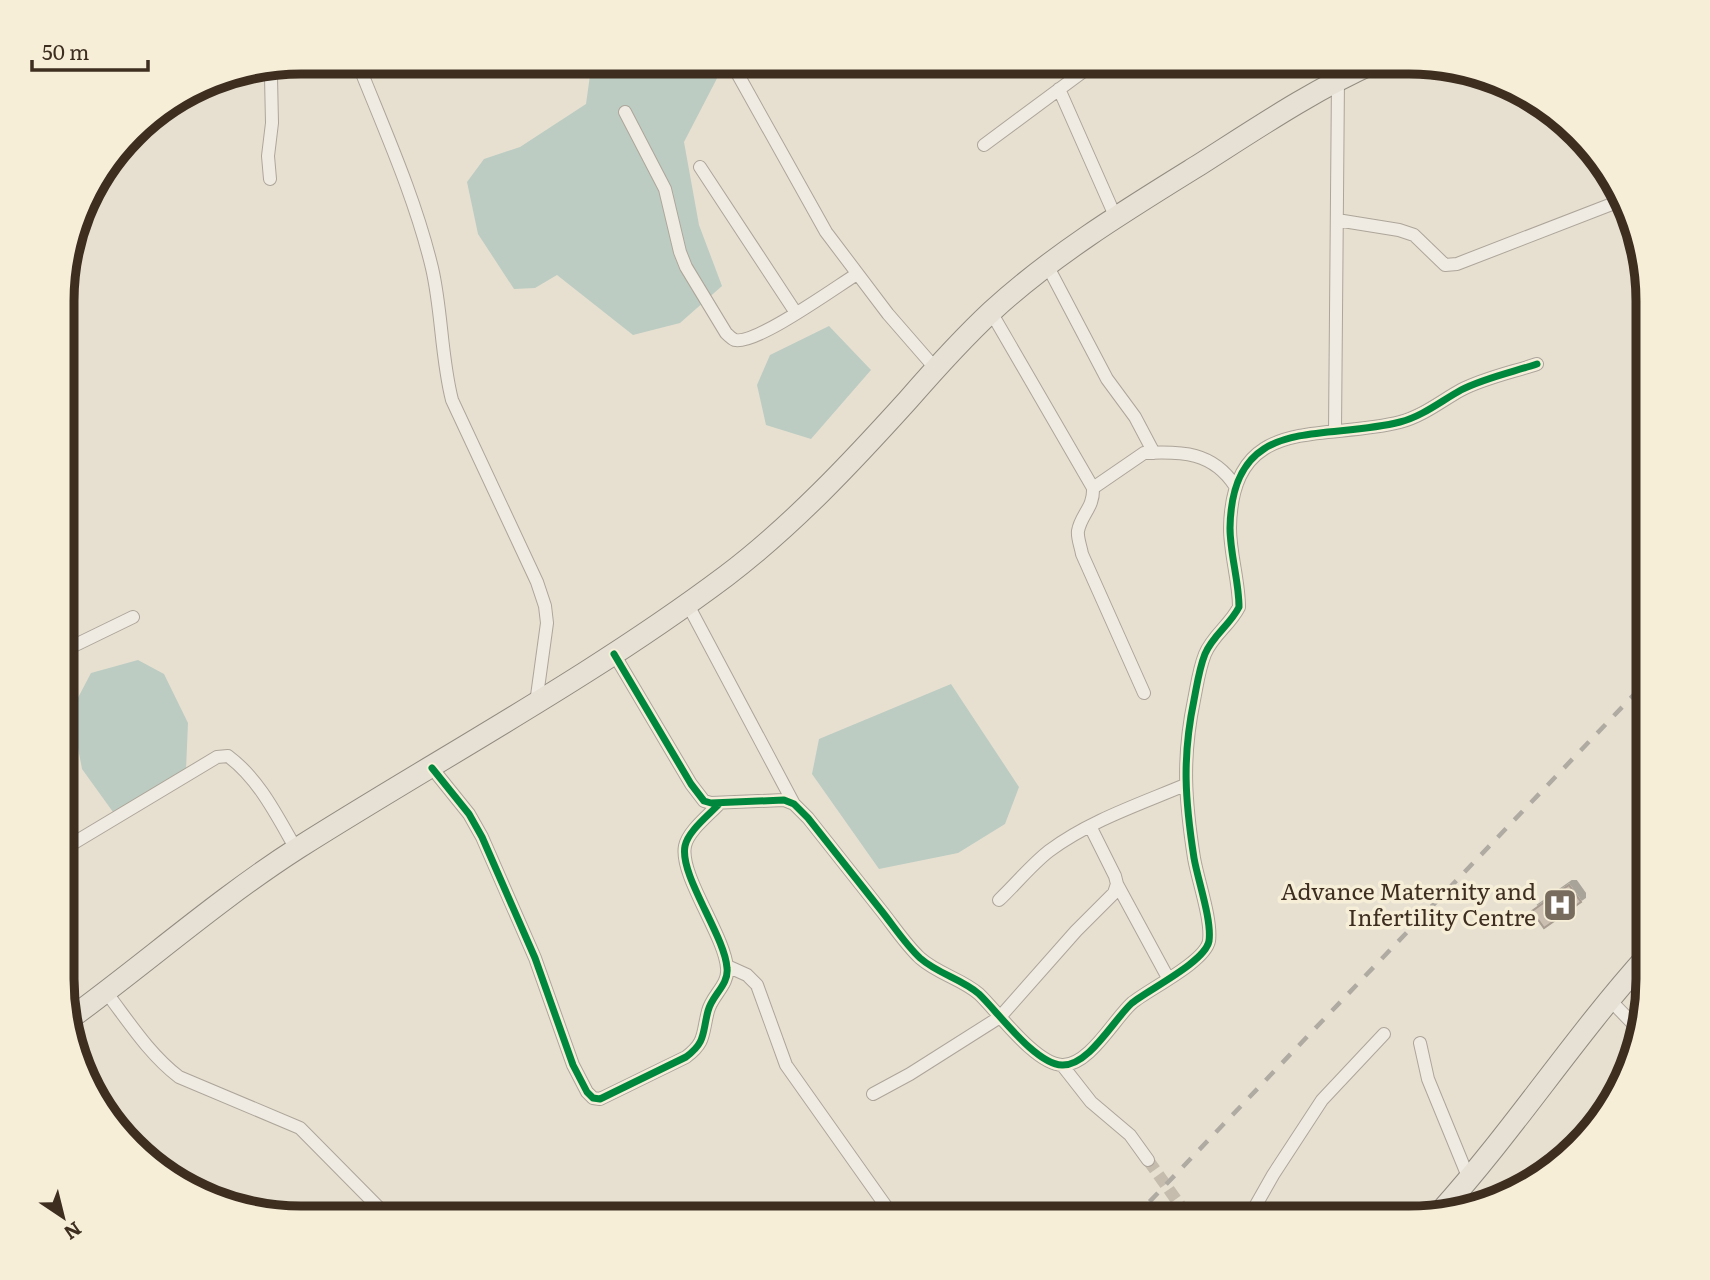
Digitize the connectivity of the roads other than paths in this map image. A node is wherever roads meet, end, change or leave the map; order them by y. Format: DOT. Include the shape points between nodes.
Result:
graph roads {
  1 [pos="362,74"];
  2 [pos="738,74"];
  3 [pos="1080,74"];
  4 [pos="1328,74"];
  5 [pos="1334,74"];
  6 [pos="271,75"];
  7 [pos="1059,89"];
  8 [pos="625,112"];
  9 [pos="984,145"];
  10 [pos="700,167"];
  11 [pos="270,179"];
  12 [pos="1614,203"];
  13 [pos="1116,218"];
  14 [pos="1337,220"];
  15 [pos="1046,265"];
  16 [pos="857,274"];
  17 [pos="991,312"];
  18 [pos="796,313"];
  19 [pos="1537,364"];
  20 [pos="935,368"];
  21 [pos="1335,431"];
  22 [pos="1154,453"];
  23 [pos="1235,486"];
  24 [pos="1093,488"];
  25 [pos="687,603"];
  26 [pos="133,617"];
  27 [pos="74,645"];
  28 [pos="614,654"];
  29 [pos="1144,693"];
  30 [pos="537,703"];
  31 [pos="432,768"];
  32 [pos="1185,785"];
  33 [pos="719,804"];
  34 [pos="794,804"];
  35 [pos="1090,827"];
  36 [pos="74,843"];
  37 [pos="296,849"];
  38 [pos="1117,884"];
  39 [pos="999,900"];
  40 [pos="727,966"];
  41 [pos="1636,969"];
  42 [pos="1168,978"];
  43 [pos="106,992"];
  44 [pos="1609,999"];
  45 [pos="76,1014"];
  46 [pos="1626,1015"];
  47 [pos="1633,1015"];
  48 [pos="1000,1017"];
  49 [pos="1632,1022"];
  50 [pos="1384,1034"];
  51 [pos="1420,1043"];
  52 [pos="1062,1065"];
  53 [pos="873,1094"];
  54 [pos="1147,1160"];
  55 [pos="1469,1179"];
  56 [pos="1448,1203"];
  57 [pos="377,1206"];
  58 [pos="886,1206"];
  59 [pos="1256,1206"];
  1 -- 30 [label="street" via="429,258 452,400 545,606"];
  2 -- 16 [label="street" via="800,189"];
  3 -- 7 [label="street"];
  4 -- 13 [label="main road"];
  5 -- 14 [label="street"];
  6 -- 11 [label="street"];
  7 -- 9 [label="street"];
  7 -- 13 [label="street"];
  8 -- 18 [label="street" via="665,189 686,267 726,334 736,340 749,339"];
  10 -- 18 [label="street"];
  12 -- 14 [label="street" via="1445,265 1414,235"];
  13 -- 15 [label="main road"];
  14 -- 21 [label="street"];
  15 -- 17 [label="main road"];
  15 -- 22 [label="street" via="1107,379"];
  16 -- 18 [label="street"];
  16 -- 20 [label="street"];
  17 -- 20 [label="main road"];
  17 -- 24 [label="street"];
  19 -- 21 [label="street" via="1463,389 1414,418"];
  20 -- 25 [label="main road" via="802,511"];
  21 -- 23 [label="street" via="1282,439 1243,468"];
  22 -- 23 [label="street" via="1184,452 1210,461"];
  22 -- 24 [label="street" via="1144,453"];
  23 -- 32 [label="street" via="1230,532 1239,607 1206,653 1199,672"];
  24 -- 29 [label="street" via="1094,500 1078,531 1082,554"];
  25 -- 28 [label="main road"];
  25 -- 34 [label="street"];
  26 -- 27 [label="street"];
  28 -- 30 [label="main road"];
  28 -- 33 [label="street" via="691,784 704,801"];
  30 -- 31 [label="main road"];
  31 -- 37 [label="main road"];
  31 -- 40 [label="street" via="482,837 535,958 573,1065 593,1098 611,1096 697,1049 708,1008 724,984"];
  32 -- 35 [label="street"];
  32 -- 42 [label="street" via="1198,884 1210,932 1208,946"];
  33 -- 34 [label="street" via="772,799"];
  33 -- 40 [label="street" via="689,837 685,853"];
  34 -- 48 [label="street" via="920,958 971,988"];
  35 -- 38 [label="street"];
  35 -- 39 [label="street" via="1048,852"];
  36 -- 37 [label="street" via="217,757 228,755 245,768"];
  37 -- 43 [label="main road" via="206,912"];
  38 -- 42 [label="street"];
  38 -- 48 [label="street" via="1114,893"];
  40 -- 58 [label="street" via="757,985 786,1065"];
  41 -- 44 [label="main road"];
  42 -- 52 [label="street" via="1133,1002 1086,1055"];
  43 -- 45 [label="main road"];
  43 -- 57 [label="street" via="157,1059 179,1077 300,1128"];
  44 -- 46 [label="street"];
  44 -- 55 [label="main road"];
  46 -- 47 [label="street"];
  46 -- 49 [label="street"];
  48 -- 52 [label="street" via="1032,1050"];
  48 -- 53 [label="street"];
  50 -- 59 [label="street" via="1322,1100"];
  51 -- 55 [label="street" via="1428,1079"];
  52 -- 54 [label="street" via="1091,1102 1130,1135"];
  55 -- 56 [label="main road"];
}
